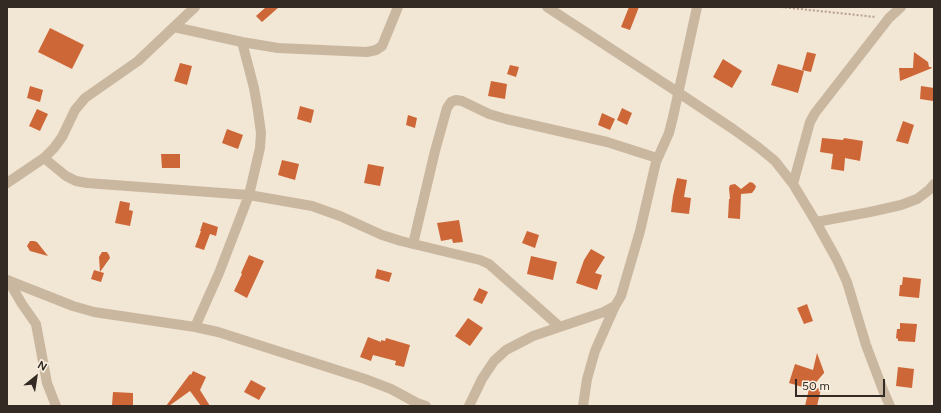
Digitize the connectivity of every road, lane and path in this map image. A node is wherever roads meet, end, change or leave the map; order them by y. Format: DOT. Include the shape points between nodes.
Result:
graph roads {
  1 [pos="195,7"];
  2 [pos="398,7"];
  3 [pos="547,7"];
  4 [pos="697,7"];
  5 [pos="781,7"];
  6 [pos="901,7"];
  7 [pos="889,18"];
  8 [pos="174,27"];
  9 [pos="242,42"];
  10 [pos="679,92"];
  11 [pos="44,158"];
  12 [pos="657,158"];
  13 [pos="7,183"];
  14 [pos="793,184"];
  15 [pos="934,184"];
  16 [pos="249,195"];
  17 [pos="816,222"];
  18 [pos="413,244"];
  19 [pos="7,280"];
  20 [pos="615,306"];
  21 [pos="195,327"];
  22 [pos="560,327"];
  23 [pos="56,406"];
  24 [pos="426,406"];
  25 [pos="469,406"];
  26 [pos="583,406"];
  27 [pos="890,406"];
  1 -- 8 [label="street"];
  2 -- 9 [label="street" via="382,46 368,52 278,48"];
  3 -- 10 [label="street"];
  4 -- 10 [label="street"];
  5 -- 7 [label="path"];
  6 -- 7 [label="street"];
  7 -- 14 [label="street" via="815,113 810,122"];
  8 -- 9 [label="street"];
  8 -- 11 [label="street" via="138,61 85,98 75,110 62,137"];
  9 -- 16 [label="street" via="254,88 261,133"];
  10 -- 12 [label="street" via="669,133"];
  10 -- 14 [label="street" via="758,147 775,161"];
  11 -- 13 [label="street"];
  11 -- 16 [label="street" via="66,176 87,183"];
  12 -- 18 [label="street" via="607,142 506,120 456,100 447,108"];
  12 -- 20 [label="street" via="640,231 621,296"];
  14 -- 17 [label="street"];
  15 -- 17 [label="street" via="917,199 901,205"];
  16 -- 18 [label="street" via="312,206 382,235"];
  16 -- 21 [label="street"];
  17 -- 27 [label="street" via="847,282 866,345"];
  18 -- 22 [label="street" via="489,264"];
  19 -- 21 [label="street" via="94,312"];
  19 -- 23 [label="street" via="36,324 47,383"];
  20 -- 22 [label="street"];
  20 -- 26 [label="street" via="595,351"];
  21 -- 24 [label="street" via="365,379"];
  22 -- 25 [label="street" via="533,336 506,350 494,361 482,379"];
}
